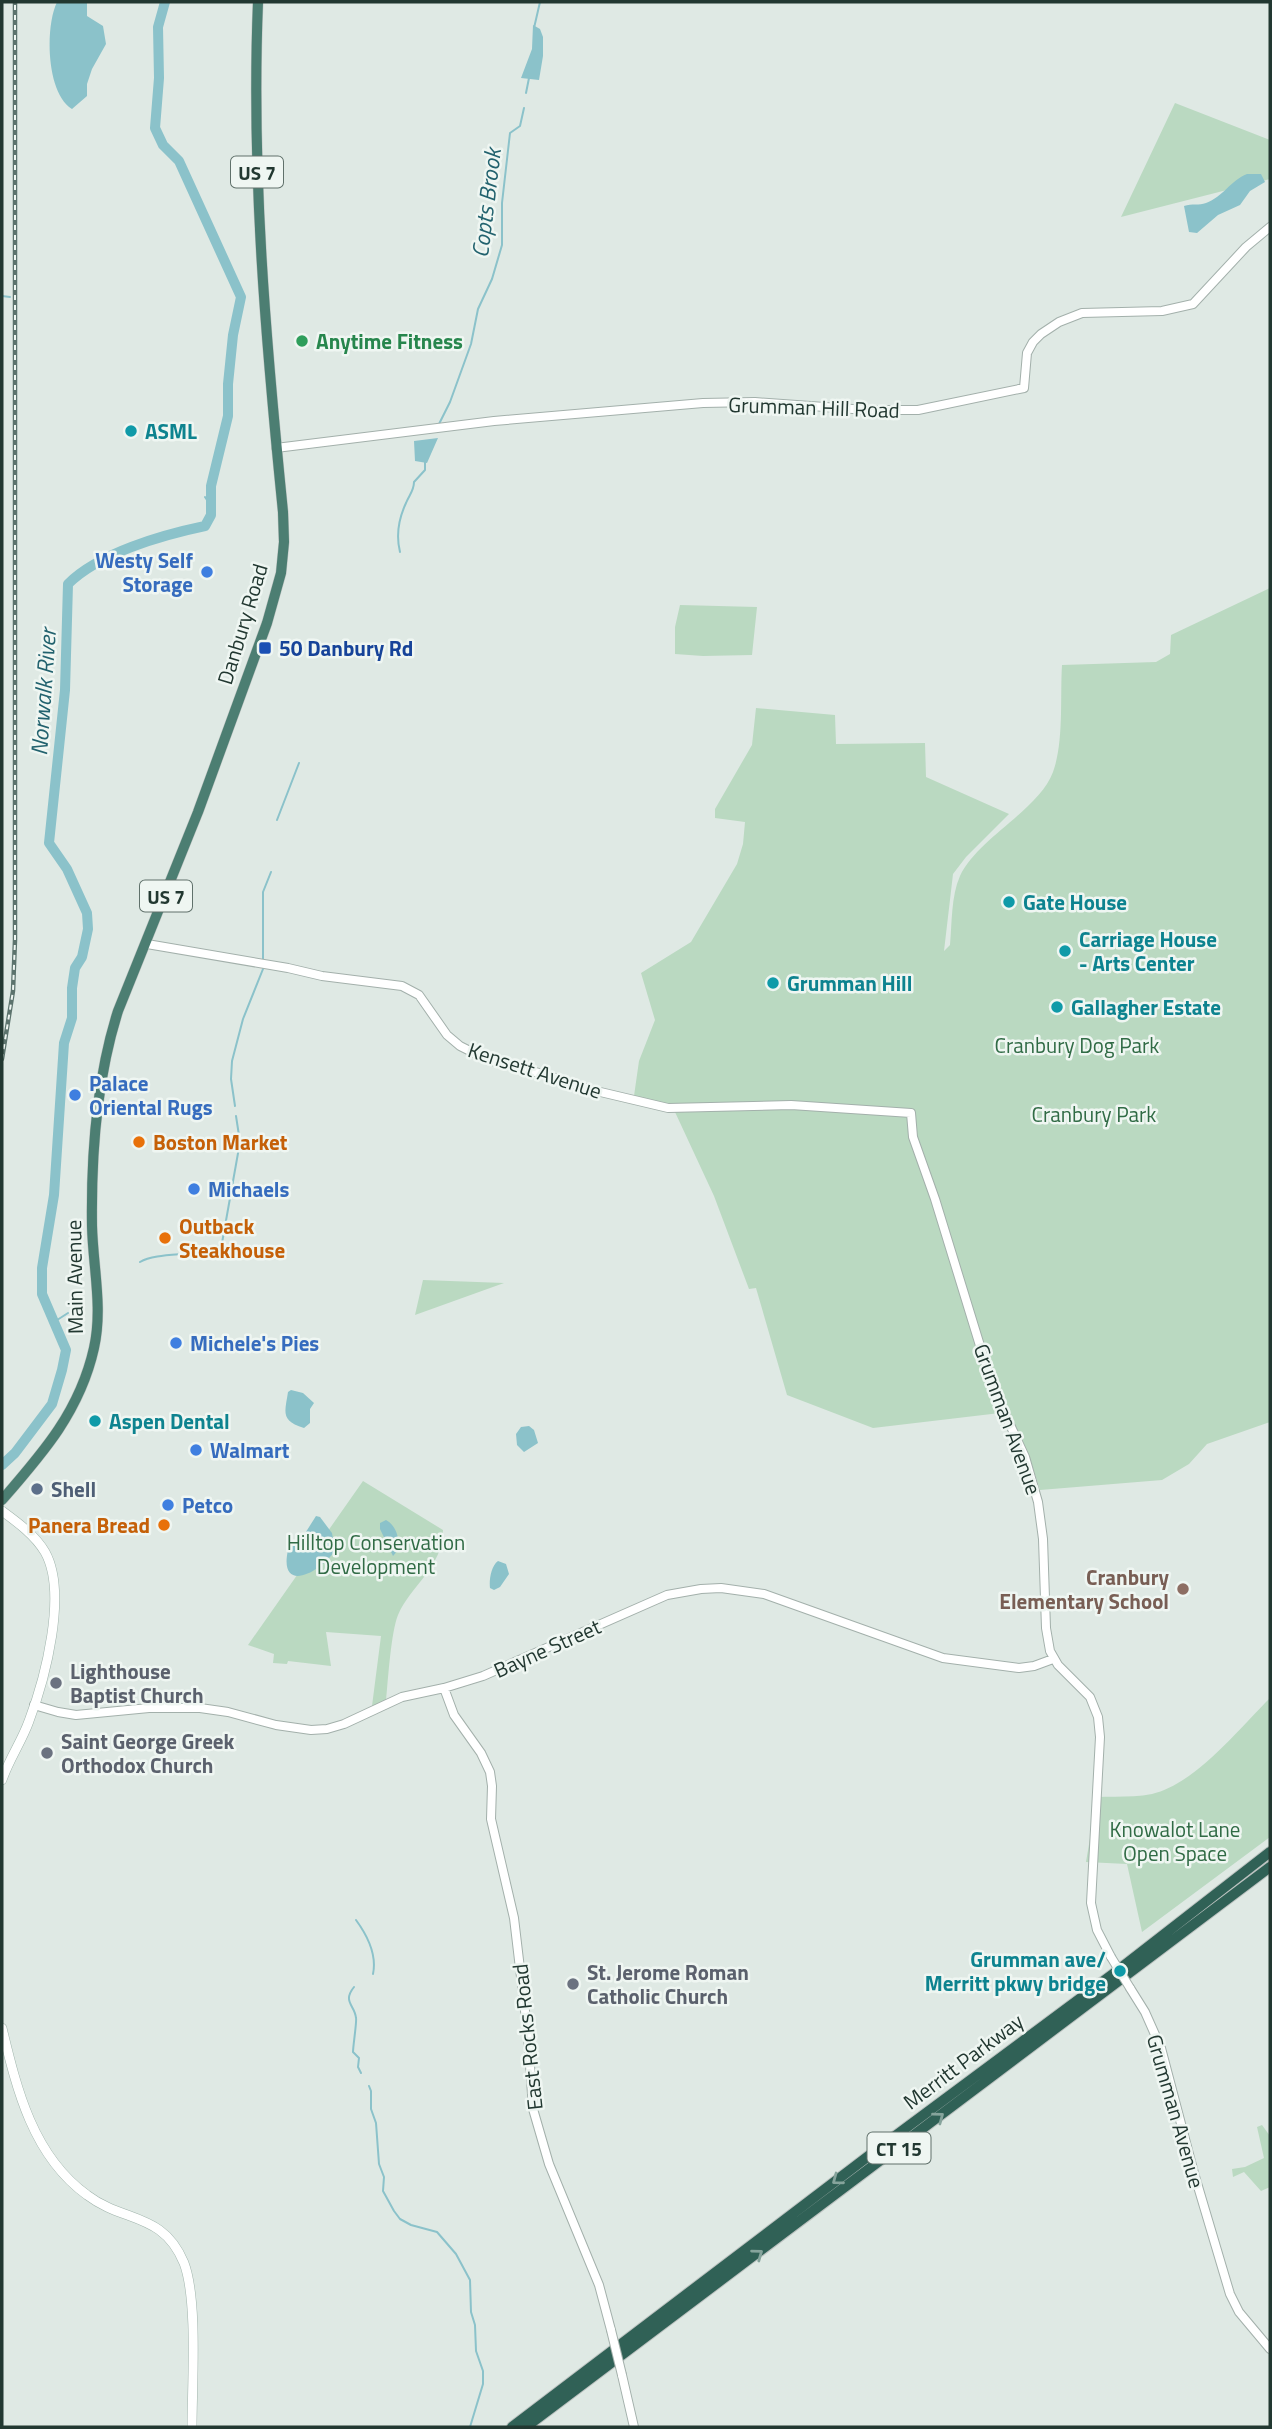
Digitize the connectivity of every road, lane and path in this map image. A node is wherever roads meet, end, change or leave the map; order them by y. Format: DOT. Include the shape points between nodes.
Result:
graph roads {
  1 [pos="258,2"];
  2 [pos="1270,227"];
  3 [pos="276,448"];
  4 [pos="147,944"];
  5 [pos="911,1113"];
  6 [pos="94,1151"];
  7 [pos="2,1500"];
  8 [pos="2,1511"];
  9 [pos="1054,1658"];
  10 [pos="444,1688"];
  11 [pos="34,1705"];
  12 [pos="2,1780"];
  13 [pos="1270,1852"];
  14 [pos="1270,1867"];
  15 [pos="2,2028"];
  16 [pos="1270,2349"];
  17 [pos="192,2427"];
  18 [pos="512,2427"];
  19 [pos="526,2427"];
  20 [pos="634,2427"];
  1 -- 3 [label="highway, Danbury Road / US 7" via="257,158"];
  2 -- 3 [label="street, Grumman Hill Road" via="1199,300 1186,307 1091,312 1059,322 1028,349 1024,388 1002,394 914,411 747,402 638,408"];
  3 -- 4 [label="highway, Danbury Road / US 7" via="284,542 276,594"];
  4 -- 5 [label="street, Kensett Avenue" via="402,986 419,995 447,1035 474,1053 655,1105 683,1109 791,1105"];
  4 -- 6 [label="highway, Danbury Road / US 7" via="109,1041"];
  5 -- 9 [label="street, Grumman Avenue" via="913,1137 993,1388 1037,1495 1047,1641"];
  6 -- 7 [label="highway, Main Avenue / US 7" via="92,1225 98,1314 94,1348 81,1389 58,1434"];
  8 -- 11 [label="main road" via="40,1545 54,1577 51,1637"];
  9 -- 10 [label="street, Bayne Street" via="1019,1668 943,1658 764,1594 701,1589 661,1597 483,1676"];
  9 -- 16 [label="street, Grumman Avenue, bridge" via="1090,1697 1098,1717 1091,1903 1097,1930 1161,2048 1230,2294"];
  10 -- 11 [label="street, Bayne Street" via="402,1697 344,1724 319,1730 200,1708 76,1715"];
  10 -- 20 [label="street, East Rocks Road, bridge" via="454,1715 489,1772 491,1819 518,1950 533,2109 551,2168 599,2285"];
  11 -- 12 [label="main road"];
  13 -- 18 [label="highway, Merritt Parkway / CT 15, one-way"];
  19 -- 14 [label="highway, Merritt Parkway / CT 15, one-way"];
  15 -- 17 [label="main road" via="23,2105 52,2160 97,2203 160,2229 183,2262 191,2318"];
}
